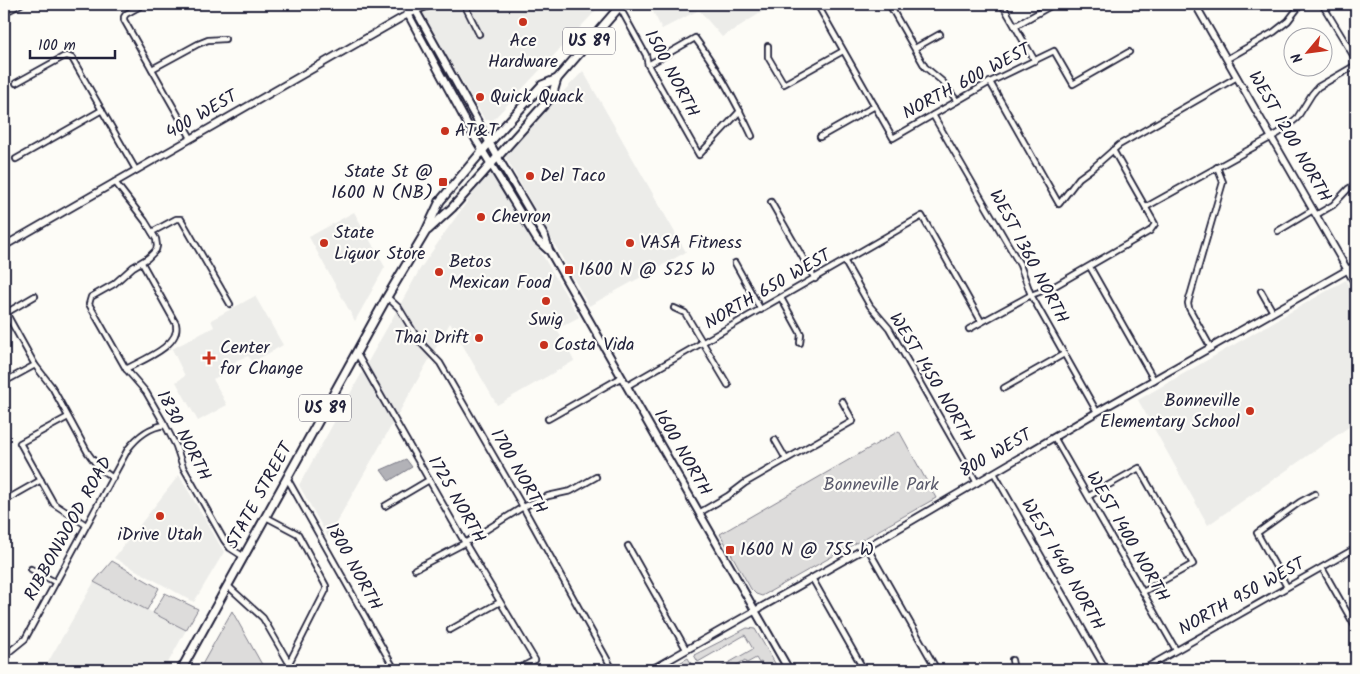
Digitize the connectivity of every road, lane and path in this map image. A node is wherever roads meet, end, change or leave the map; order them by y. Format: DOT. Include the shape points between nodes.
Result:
graph roads {
  1 [pos="21,4"];
  2 [pos="144,4"];
  3 [pos="435,4"];
  4 [pos="464,4"];
  5 [pos="817,4"];
  6 [pos="889,4"];
  7 [pos="1002,4"];
  8 [pos="1054,4"];
  9 [pos="1195,4"];
  10 [pos="1301,4"];
  11 [pos="1322,4"];
  12 [pos="408,5"];
  13 [pos="620,5"];
  14 [pos="416,11"];
  15 [pos="4,13"];
  16 [pos="408,14"];
  17 [pos="1015,26"];
  18 [pos="479,34"];
  19 [pos="940,34"];
  20 [pos="225,39"];
  21 [pos="768,46"];
  22 [pos="915,48"];
  23 [pos="843,51"];
  24 [pos="1129,52"];
  25 [pos="1227,59"];
  26 [pos="1356,60"];
  27 [pos="1035,61"];
  28 [pos="648,65"];
  29 [pos="1356,65"];
  30 [pos="152,69"];
  31 [pos="1237,77"];
  32 [pos="557,79"];
  33 [pos="990,82"];
  34 [pos="16,83"];
  35 [pos="957,101"];
  36 [pos="875,106"];
  37 [pos="102,110"];
  38 [pos="740,111"];
  39 [pos="933,115"];
  40 [pos="752,136"];
  41 [pos="820,137"];
  42 [pos="1271,137"];
  43 [pos="192,138"];
  44 [pos="490,142"];
  45 [pos="482,150"];
  46 [pos="1113,150"];
  47 [pos="497,156"];
  48 [pos="16,159"];
  49 [pos="490,164"];
  50 [pos="1217,167"];
  51 [pos="136,170"];
  52 [pos="115,182"];
  53 [pos="1356,184"];
  54 [pos="771,202"];
  55 [pos="1146,207"];
  56 [pos="1315,213"];
  57 [pos="1278,231"];
  58 [pos="152,232"];
  59 [pos="425,233"];
  60 [pos="4,246"];
  61 [pos="549,250"];
  62 [pos="845,262"];
  63 [pos="142,263"];
  64 [pos="735,263"];
  65 [pos="1356,265"];
  66 [pos="1090,267"];
  67 [pos="1348,270"];
  68 [pos="815,279"];
  69 [pos="1356,285"];
  70 [pos="1261,291"];
  71 [pos="1031,295"];
  72 [pos="35,296"];
  73 [pos="387,297"];
  74 [pos="781,298"];
  75 [pos="230,304"];
  76 [pos="674,308"];
  77 [pos="761,310"];
  78 [pos="5,311"];
  79 [pos="1273,312"];
  80 [pos="981,321"];
  81 [pos="969,328"];
  82 [pos="704,342"];
  83 [pos="800,343"];
  84 [pos="1211,348"];
  85 [pos="356,352"];
  86 [pos="1064,354"];
  87 [pos="35,365"];
  88 [pos="126,369"];
  89 [pos="622,377"];
  90 [pos="1154,380"];
  91 [pos="4,382"];
  92 [pos="728,385"];
  93 [pos="627,386"];
  94 [pos="1004,388"];
  95 [pos="842,401"];
  96 [pos="1097,412"];
  97 [pos="68,417"];
  98 [pos="548,419"];
  99 [pos="165,425"];
  100 [pos="1054,438"];
  101 [pos="775,440"];
  102 [pos="786,459"];
  103 [pos="994,473"];
  104 [pos="596,477"];
  105 [pos="113,478"];
  106 [pos="287,478"];
  107 [pos="40,480"];
  108 [pos="429,480"];
  109 [pos="977,483"];
  110 [pos="1315,494"];
  111 [pos="1088,496"];
  112 [pos="4,501"];
  113 [pos="385,506"];
  114 [pos="523,507"];
  115 [pos="699,513"];
  116 [pos="266,517"];
  117 [pos="86,525"];
  118 [pos="465,543"];
  119 [pos="628,546"];
  120 [pos="867,547"];
  121 [pos="1356,548"];
  122 [pos="244,557"];
  123 [pos="1322,568"];
  124 [pos="31,569"];
  125 [pos="415,569"];
  126 [pos="812,578"];
  127 [pos="54,582"];
  128 [pos="228,586"];
  129 [pos="1287,587"];
  130 [pos="1143,592"];
  131 [pos="500,602"];
  132 [pos="754,610"];
  133 [pos="1356,628"];
  134 [pos="450,630"];
  135 [pos="686,649"];
  136 [pos="1176,650"];
  137 [pos="4,656"];
  138 [pos="1012,660"];
  139 [pos="1151,665"];
  140 [pos="181,670"];
  141 [pos="395,670"];
  142 [pos="516,670"];
  143 [pos="613,670"];
  144 [pos="650,670"];
  145 [pos="789,670"];
  146 [pos="864,670"];
  147 [pos="937,670"];
  148 [pos="1014,670"];
  149 [pos="1106,670"];
  150 [pos="1142,670"];
  151 [pos="1154,670"];
  1 -- 15 [label="street"];
  2 -- 30 [label="street" via="124,16"];
  3 -- 14 [label="street"];
  4 -- 18 [label="street"];
  5 -- 23 [label="street"];
  6 -- 22 [label="street"];
  7 -- 17 [label="street"];
  8 -- 17 [label="street"];
  9 -- 25 [label="street, WEST 1200 NORTH"];
  10 -- 25 [label="street" via="1274,32"];
  11 -- 26 [label="street"];
  12 -- 14 [label="main road, 1600 NORTH"];
  12 -- 16 [label="main road, 1600 NORTH"];
  13 -- 28 [label="street, 1500 NORTH"];
  13 -- 32 [label="main road, STATE STREET / US 89"];
  14 -- 16 [label="street, 400 WEST"];
  14 -- 44 [label="main road, 1600 NORTH"];
  16 -- 43 [label="street, 400 WEST"];
  16 -- 45 [label="main road, 1600 NORTH"];
  17 -- 27 [label="street"];
  19 -- 22 [label="street"];
  20 -- 30 [label="street" via="198,44"];
  21 -- 23 [label="street" via="768,57 784,84"];
  22 -- 35 [label="street" via="925,67 943,82"];
  23 -- 36 [label="street"];
  24 -- 27 [label="street, NORTH 600 WEST" via="1073,84 1054,51"];
  25 -- 31 [label="street, WEST 1200 NORTH"];
  27 -- 33 [label="street, NORTH 600 WEST"];
  28 -- 38 [label="street" via="695,38"];
  28 -- 38 [label="street, 1500 NORTH" via="699,155"];
  29 -- 42 [label="street" via="1318,88 1290,125"];
  30 -- 43 [label="street"];
  31 -- 42 [label="street, WEST 1200 NORTH"];
  31 -- 46 [label="street"];
  32 -- 44 [label="main road, STATE STREET / US 89" via="542,85"];
  32 -- 47 [label="main road, STATE STREET / US 89" via="552,96"];
  33 -- 35 [label="street, NORTH 600 WEST"];
  33 -- 46 [label="street" via="1059,204 1079,178"];
  34 -- 37 [label="street" via="67,56 74,61"];
  35 -- 39 [label="street, NORTH 600 WEST"];
  36 -- 39 [label="street, NORTH 600 WEST" via="893,138"];
  36 -- 41 [label="street"];
  37 -- 48 [label="street"];
  37 -- 51 [label="street"];
  38 -- 40 [label="street"];
  39 -- 71 [label="street, WEST 1360 NORTH" via="1020,265"];
  42 -- 50 [label="street"];
  42 -- 56 [label="street, WEST 1200 NORTH"];
  43 -- 51 [label="street, 400 WEST"];
  44 -- 45 [label="main road, STATE STREET / US 89"];
  44 -- 47 [label="main road, 1600 NORTH"];
  45 -- 49 [label="main road, 1600 NORTH"];
  45 -- 59 [label="main road, STATE STREET / US 89" via="440,201"];
  46 -- 55 [label="street"];
  47 -- 49 [label="main road, STATE STREET / US 89"];
  47 -- 61 [label="main road, 1600 NORTH" via="545,237"];
  49 -- 59 [label="main road, STATE STREET / US 89" via="452,208"];
  49 -- 61 [label="main road, 1600 NORTH" via="537,240"];
  50 -- 55 [label="street"];
  50 -- 84 [label="street" via="1223,182 1188,303"];
  51 -- 52 [label="street, 400 WEST"];
  52 -- 58 [label="street"];
  52 -- 60 [label="street, 400 WEST"];
  53 -- 56 [label="street" via="1332,205"];
  54 -- 68 [label="street"];
  55 -- 66 [label="street" via="1155,224 1150,231"];
  56 -- 57 [label="street"];
  56 -- 67 [label="street, WEST 1200 NORTH"];
  58 -- 63 [label="street" via="156,238 156,250"];
  58 -- 75 [label="street" via="176,219 183,221"];
  59 -- 73 [label="main road, STATE STREET / US 89"];
  61 -- 89 [label="main road, 1600 NORTH"];
  62 -- 68 [label="street, NORTH 650 WEST"];
  62 -- 80 [label="street, NORTH 650 WEST" via="922,216"];
  62 -- 109 [label="street, WEST 1450 NORTH" via="870,306 889,328"];
  63 -- 88 [label="street" via="171,313 176,336 169,344"];
  63 -- 88 [label="street, 1830 NORTH" via="89,301"];
  64 -- 77 [label="street"];
  65 -- 67 [label="street, 800 WEST"];
  66 -- 71 [label="street"];
  66 -- 90 [label="street"];
  67 -- 69 [label="street, WEST 1200 NORTH"];
  67 -- 79 [label="street, 800 WEST"];
  68 -- 74 [label="street, NORTH 650 WEST"];
  70 -- 79 [label="street"];
  71 -- 80 [label="street"];
  71 -- 86 [label="street, WEST 1360 NORTH"];
  72 -- 78 [label="street"];
  73 -- 85 [label="main road, STATE STREET / US 89"];
  73 -- 114 [label="street, 1700 NORTH" via="440,363"];
  74 -- 77 [label="street, NORTH 650 WEST"];
  74 -- 83 [label="street" via="802,334"];
  76 -- 82 [label="street" via="685,313"];
  77 -- 82 [label="street, NORTH 650 WEST"];
  78 -- 87 [label="street"];
  79 -- 84 [label="street, 800 WEST"];
  80 -- 81 [label="street"];
  82 -- 92 [label="street"];
  82 -- 93 [label="street, NORTH 650 WEST"];
  84 -- 90 [label="street, 800 WEST"];
  85 -- 106 [label="main road, STATE STREET / US 89"];
  85 -- 108 [label="street, 1725 NORTH"];
  86 -- 94 [label="street"];
  86 -- 96 [label="street, WEST 1360 NORTH"];
  87 -- 91 [label="street"];
  87 -- 97 [label="street" via="52,387"];
  88 -- 99 [label="street, 1830 NORTH" via="146,392"];
  89 -- 93 [label="main road, 1600 NORTH"];
  89 -- 98 [label="street"];
  90 -- 96 [label="street, 800 WEST"];
  93 -- 115 [label="main road, 1600 NORTH"];
  95 -- 102 [label="street" via="853,421"];
  96 -- 100 [label="street, 800 WEST"];
  97 -- 105 [label="street" via="94,462"];
  97 -- 107 [label="street" via="20,443"];
  99 -- 105 [label="street, RIBBONWOOD ROAD" via="134,441"];
  99 -- 122 [label="street, 1830 NORTH" via="183,467 224,540"];
  100 -- 103 [label="street, 800 WEST"];
  100 -- 111 [label="street, WEST 1400 NORTH"];
  101 -- 102 [label="street"];
  102 -- 115 [label="street"];
  103 -- 109 [label="street, 800 WEST"];
  103 -- 149 [label="street, WEST 1440 NORTH"];
  104 -- 114 [label="street" via="570,491"];
  105 -- 117 [label="street, RIBBONWOOD ROAD"];
  106 -- 116 [label="main road, STATE STREET / US 89"];
  106 -- 141 [label="street, 1800 NORTH"];
  107 -- 112 [label="street"];
  107 -- 117 [label="street" via="54,504"];
  108 -- 113 [label="street"];
  108 -- 118 [label="street, 1725 NORTH"];
  109 -- 120 [label="street, 800 WEST"];
  110 -- 129 [label="street" via="1256,533"];
  111 -- 130 [label="street, WEST 1400 NORTH"];
  111 -- 130 [label="street" via="1139,468 1193,564"];
  114 -- 118 [label="street"];
  114 -- 143 [label="street, 1700 NORTH"];
  115 -- 132 [label="main road, 1600 NORTH"];
  116 -- 122 [label="main road, STATE STREET / US 89"];
  116 -- 128 [label="street" via="298,534 326,586 289,663 263,618"];
  117 -- 127 [label="street, RIBBONWOOD ROAD"];
  118 -- 125 [label="street"];
  118 -- 131 [label="street, 1725 NORTH"];
  119 -- 135 [label="street"];
  120 -- 126 [label="street, 800 WEST"];
  120 -- 147 [label="street"];
  121 -- 123 [label="street, NORTH 950 WEST"];
  122 -- 128 [label="main road, STATE STREET / US 89"];
  123 -- 129 [label="street, NORTH 950 WEST"];
  123 -- 133 [label="street"];
  124 -- 127 [label="street"];
  126 -- 132 [label="street, 800 WEST"];
  126 -- 146 [label="street"];
  127 -- 137 [label="street, RIBBONWOOD ROAD" via="25,639"];
  128 -- 140 [label="main road, STATE STREET / US 89"];
  129 -- 136 [label="street, NORTH 950 WEST"];
  130 -- 136 [label="street, WEST 1400 NORTH"];
  131 -- 134 [label="street"];
  131 -- 142 [label="street, 1725 NORTH" via="535,660"];
  132 -- 135 [label="street, 800 WEST"];
  132 -- 145 [label="main road, 1600 NORTH"];
  135 -- 144 [label="street, 800 WEST"];
  136 -- 139 [label="street, NORTH 950 WEST"];
  138 -- 148 [label="street"];
  139 -- 150 [label="street, NORTH 950 WEST"];
  139 -- 151 [label="street"];
}
